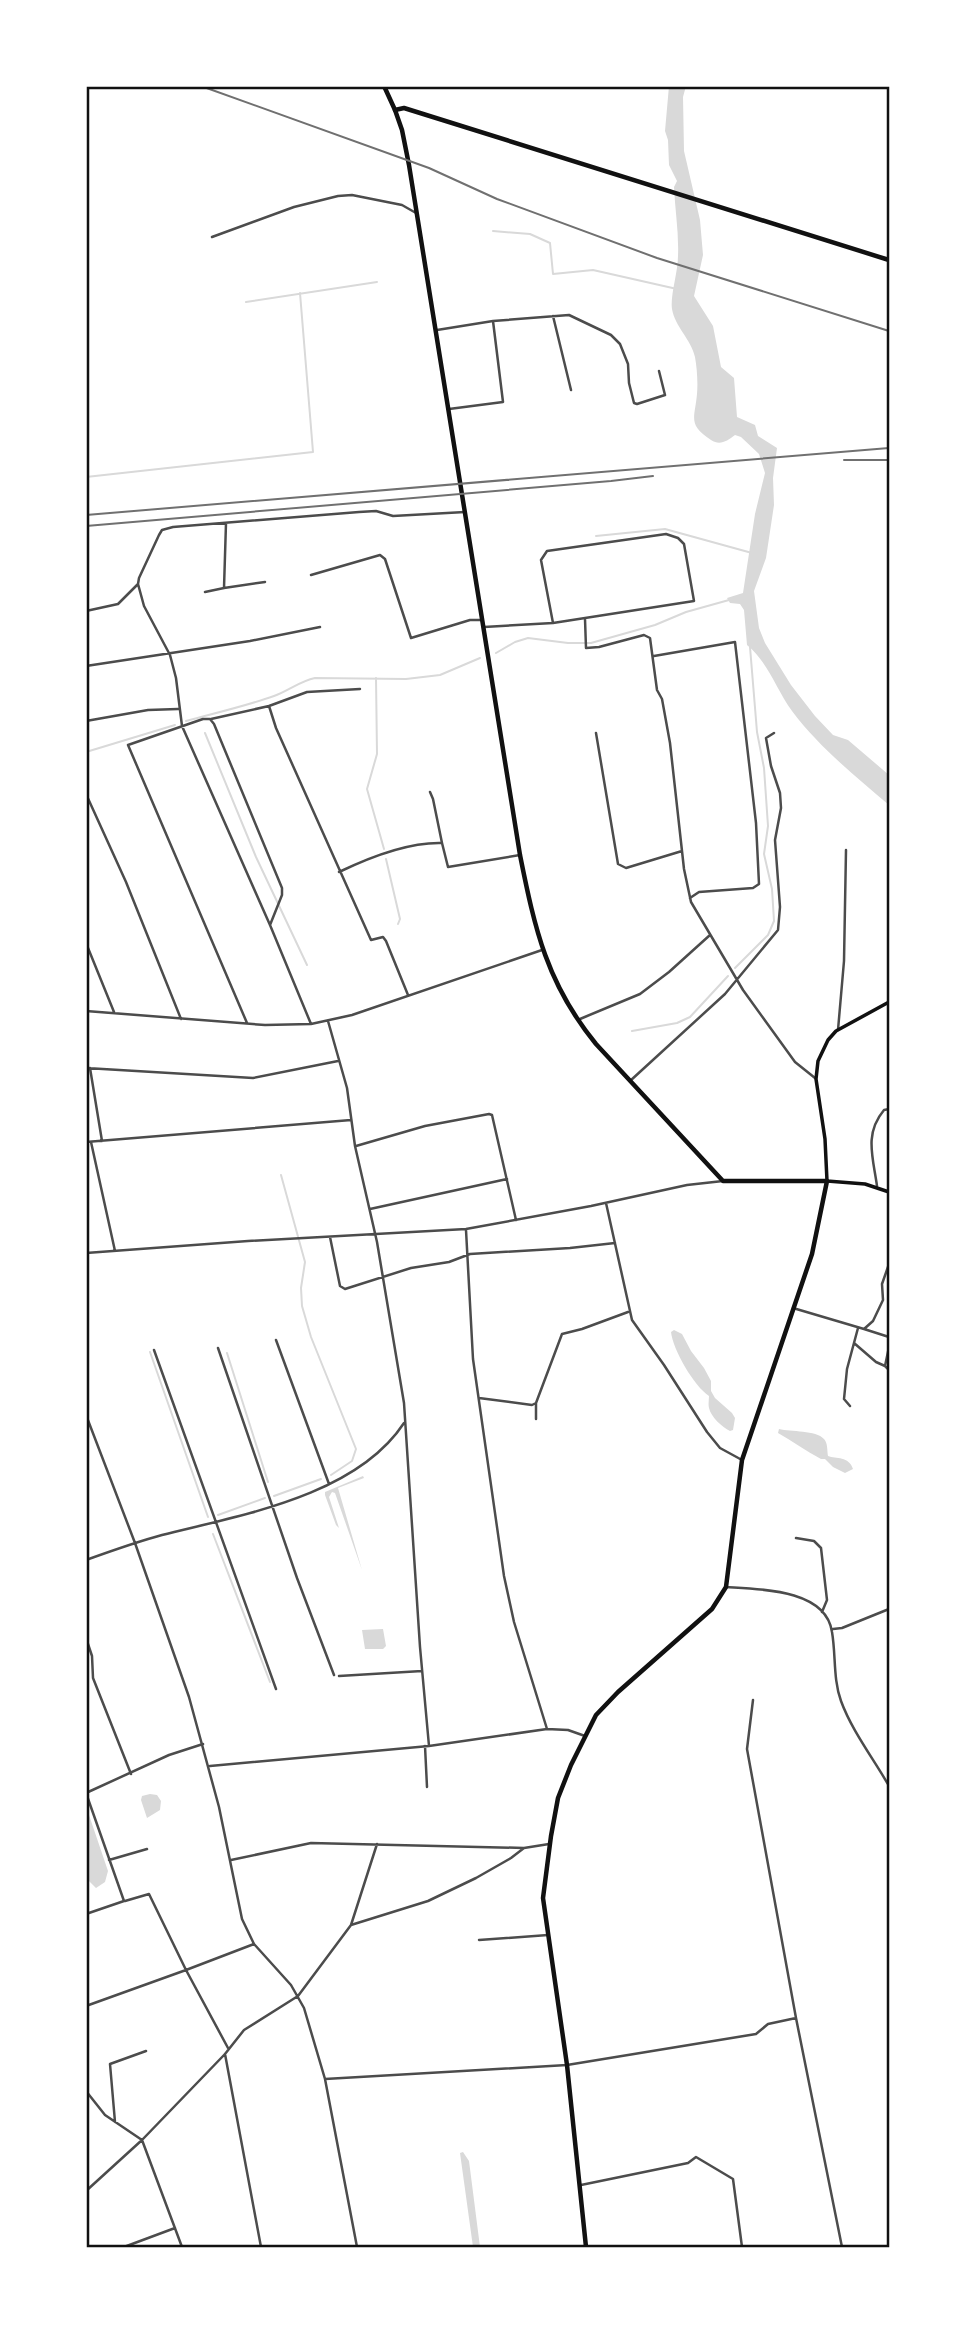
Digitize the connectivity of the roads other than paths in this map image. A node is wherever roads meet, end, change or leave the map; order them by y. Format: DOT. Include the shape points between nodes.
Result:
graph roads {
  1 [pos="385,86"];
  2 [pos="395,110"];
  3 [pos="416,213"];
  4 [pos="212,237"];
  5 [pos="889,260"];
  6 [pos="553,316"];
  7 [pos="493,321"];
  8 [pos="437,330"];
  9 [pos="659,370"];
  10 [pos="571,390"];
  11 [pos="449,409"];
  12 [pos="465,512"];
  13 [pos="226,523"];
  14 [pos="311,575"];
  15 [pos="265,582"];
  16 [pos="138,584"];
  17 [pos="224,588"];
  18 [pos="205,592"];
  19 [pos="86,611"];
  20 [pos="585,619"];
  21 [pos="482,620"];
  22 [pos="553,623"];
  23 [pos="320,627"];
  24 [pos="484,627"];
  25 [pos="170,654"];
  26 [pos="654,656"];
  27 [pos="86,666"];
  28 [pos="360,689"];
  29 [pos="269,706"];
  30 [pos="178,709"];
  31 [pos="210,719"];
  32 [pos="86,721"];
  33 [pos="182,726"];
  34 [pos="596,733"];
  35 [pos="774,733"];
  36 [pos="429,792"];
  37 [pos="86,794"];
  38 [pos="442,843"];
  39 [pos="846,850"];
  40 [pos="681,851"];
  41 [pos="520,855"];
  42 [pos="339,872"];
  43 [pos="690,898"];
  44 [pos="270,925"];
  45 [pos="710,935"];
  46 [pos="86,943"];
  47 [pos="542,950"];
  48 [pos="736,980"];
  49 [pos="408,995"];
  50 [pos="889,1002"];
  51 [pos="86,1011"];
  52 [pos="114,1012"];
  53 [pos="181,1019"];
  54 [pos="328,1021"];
  55 [pos="577,1021"];
  56 [pos="247,1023"];
  57 [pos="311,1024"];
  58 [pos="838,1030"];
  59 [pos="338,1061"];
  60 [pos="88,1068"];
  61 [pos="816,1079"];
  62 [pos="629,1082"];
  63 [pos="889,1110"];
  64 [pos="351,1120"];
  65 [pos="86,1142"];
  66 [pos="91,1142"];
  67 [pos="102,1142"];
  68 [pos="355,1146"];
  69 [pos="507,1179"];
  70 [pos="723,1181"];
  71 [pos="827,1181"];
  72 [pos="877,1186"];
  73 [pos="889,1192"];
  74 [pos="606,1203"];
  75 [pos="370,1209"];
  76 [pos="516,1220"];
  77 [pos="466,1229"];
  78 [pos="375,1234"];
  79 [pos="330,1237"];
  80 [pos="615,1243"];
  81 [pos="115,1251"];
  82 [pos="86,1253"];
  83 [pos="467,1255"];
  84 [pos="889,1264"];
  85 [pos="383,1277"];
  86 [pos="793,1308"];
  87 [pos="628,1312"];
  88 [pos="858,1328"];
  89 [pos="864,1329"];
  90 [pos="889,1337"];
  91 [pos="276,1340"];
  92 [pos="854,1343"];
  93 [pos="889,1347"];
  94 [pos="218,1348"];
  95 [pos="154,1350"];
  96 [pos="885,1366"];
  97 [pos="889,1370"];
  98 [pos="479,1398"];
  99 [pos="536,1403"];
  100 [pos="850,1406"];
  101 [pos="86,1415"];
  102 [pos="536,1419"];
  103 [pos="404,1423"];
  104 [pos="742,1460"];
  105 [pos="329,1484"];
  106 [pos="272,1505"];
  107 [pos="216,1524"];
  108 [pos="796,1538"];
  109 [pos="135,1543"];
  110 [pos="86,1560"];
  111 [pos="726,1587"];
  112 [pos="889,1608"];
  113 [pos="822,1612"];
  114 [pos="832,1629"];
  115 [pos="86,1638"];
  116 [pos="422,1671"];
  117 [pos="276,1689"];
  118 [pos="753,1700"];
  119 [pos="547,1729"];
  120 [pos="585,1736"];
  121 [pos="203,1744"];
  122 [pos="427,1746"];
  123 [pos="209,1766"];
  124 [pos="131,1774"];
  125 [pos="889,1786"];
  126 [pos="427,1787"];
  127 [pos="377,1844"];
  128 [pos="550,1844"];
  129 [pos="524,1848"];
  130 [pos="147,1849"];
  131 [pos="109,1860"];
  132 [pos="230,1860"];
  133 [pos="124,1901"];
  134 [pos="86,1914"];
  135 [pos="351,1924"];
  136 [pos="548,1935"];
  137 [pos="479,1940"];
  138 [pos="254,1944"];
  139 [pos="186,1970"];
  140 [pos="298,1996"];
  141 [pos="86,2006"];
  142 [pos="796,2018"];
  143 [pos="228,2048"];
  144 [pos="146,2051"];
  145 [pos="225,2054"];
  146 [pos="566,2066"];
  147 [pos="325,2079"];
  148 [pos="86,2091"];
  149 [pos="115,2122"];
  150 [pos="142,2140"];
  151 [pos="581,2185"];
  152 [pos="86,2191"];
  153 [pos="175,2228"];
  154 [pos="124,2247"];
  155 [pos="182,2247"];
  156 [pos="261,2247"];
  157 [pos="357,2247"];
  158 [pos="586,2247"];
  159 [pos="742,2247"];
  160 [pos="842,2247"];
  1 -- 2 [label="main road"];
  2 -- 3 [label="main road"];
  2 -- 5 [label="main road" via="404,108"];
  3 -- 4 [label="street" via="402,205 338,196"];
  3 -- 8 [label="main road"];
  6 -- 7 [label="street"];
  6 -- 9 [label="street" via="569,315 617,340 626,358 634,403 665,395"];
  6 -- 10 [label="street"];
  7 -- 8 [label="street"];
  7 -- 11 [label="street" via="503,402"];
  8 -- 11 [label="main road"];
  11 -- 12 [label="main road"];
  12 -- 13 [label="street" via="393,516 359,512"];
  12 -- 21 [label="main road"];
  13 -- 16 [label="street" via="162,530"];
  13 -- 17 [label="street"];
  14 -- 21 [label="street" via="380,555 411,638"];
  15 -- 17 [label="street"];
  16 -- 19 [label="street" via="118,604"];
  16 -- 25 [label="street" via="144,606"];
  17 -- 18 [label="street"];
  20 -- 22 [label="street"];
  20 -- 22 [label="street" via="694,601 684,544 666,534 547,551 541,560"];
  20 -- 26 [label="street" via="586,647 644,635 650,638"];
  21 -- 24 [label="main road"];
  22 -- 24 [label="street"];
  23 -- 25 [label="street"];
  24 -- 41 [label="main road"];
  25 -- 27 [label="street"];
  25 -- 30 [label="street"];
  26 -- 40 [label="street" via="670,743"];
  26 -- 43 [label="street" via="735,642 760,884 699,892"];
  28 -- 29 [label="street" via="306,692"];
  29 -- 31 [label="street"];
  29 -- 42 [label="street"];
  30 -- 32 [label="street"];
  30 -- 33 [label="street"];
  31 -- 33 [label="street"];
  31 -- 44 [label="street" via="282,888"];
  33 -- 44 [label="street"];
  33 -- 56 [label="street" via="128,745"];
  34 -- 40 [label="street" via="618,864 626,868"];
  35 -- 48 [label="street" via="766,738 781,801 775,853 780,924"];
  36 -- 38 [label="street"];
  37 -- 53 [label="street"];
  38 -- 41 [label="street" via="448,867"];
  38 -- 42 [label="street" via="409,847"];
  39 -- 58 [label="street"];
  40 -- 43 [label="street"];
  41 -- 47 [label="main road"];
  42 -- 49 [label="street" via="371,940 383,937 386,941"];
  43 -- 45 [label="street"];
  44 -- 57 [label="street"];
  45 -- 48 [label="street"];
  45 -- 55 [label="street" via="640,993"];
  46 -- 52 [label="street"];
  47 -- 49 [label="street"];
  47 -- 55 [label="main road"];
  48 -- 61 [label="street" via="795,1062"];
  48 -- 62 [label="street"];
  49 -- 54 [label="street"];
  50 -- 58 [label="main road"];
  51 -- 52 [label="street"];
  52 -- 53 [label="street"];
  53 -- 56 [label="street"];
  54 -- 57 [label="street"];
  54 -- 59 [label="street"];
  55 -- 62 [label="main road"];
  56 -- 57 [label="street"];
  58 -- 61 [label="main road" via="822,1051"];
  59 -- 60 [label="street" via="253,1078"];
  59 -- 64 [label="street"];
  60 -- 67 [label="street"];
  61 -- 71 [label="main road"];
  62 -- 70 [label="main road"];
  63 -- 72 [label="street" via="876,1119 870,1136"];
  64 -- 67 [label="street"];
  64 -- 68 [label="street"];
  65 -- 66 [label="street"];
  66 -- 67 [label="street"];
  66 -- 81 [label="street"];
  68 -- 69 [label="street" via="486,1113 492,1115"];
  68 -- 75 [label="street"];
  69 -- 75 [label="street"];
  69 -- 76 [label="street"];
  70 -- 71 [label="main road"];
  70 -- 74 [label="street"];
  71 -- 72 [label="main road"];
  71 -- 86 [label="main road" via="812,1254"];
  72 -- 73 [label="main road"];
  74 -- 76 [label="street"];
  74 -- 80 [label="street"];
  75 -- 78 [label="street"];
  76 -- 77 [label="street"];
  77 -- 78 [label="street"];
  77 -- 83 [label="street"];
  78 -- 79 [label="street"];
  78 -- 85 [label="street"];
  79 -- 81 [label="street"];
  79 -- 85 [label="street" via="341,1288"];
  80 -- 83 [label="street"];
  80 -- 87 [label="street"];
  81 -- 82 [label="street"];
  83 -- 85 [label="street"];
  83 -- 98 [label="street"];
  84 -- 89 [label="street" via="882,1284 883,1300"];
  85 -- 103 [label="street"];
  86 -- 88 [label="street"];
  86 -- 104 [label="main road"];
  87 -- 99 [label="street" via="562,1334"];
  87 -- 104 [label="street" via="707,1432 720,1448"];
  88 -- 89 [label="street"];
  88 -- 92 [label="street"];
  89 -- 90 [label="street"];
  91 -- 105 [label="street"];
  92 -- 96 [label="street"];
  92 -- 100 [label="street" via="844,1399"];
  93 -- 96 [label="street"];
  94 -- 106 [label="street"];
  95 -- 107 [label="street"];
  96 -- 97 [label="street"];
  98 -- 99 [label="street"];
  98 -- 119 [label="street" via="509,1599"];
  99 -- 102 [label="street"];
  101 -- 109 [label="street"];
  103 -- 105 [label="street" via="354,1472"];
  103 -- 116 [label="street"];
  104 -- 111 [label="main road"];
  105 -- 106 [label="street"];
  106 -- 107 [label="street"];
  106 -- 116 [label="street" via="337,1676"];
  107 -- 109 [label="street"];
  107 -- 117 [label="street"];
  108 -- 113 [label="street" via="814,1541 821,1548 828,1600"];
  109 -- 110 [label="street"];
  109 -- 121 [label="street"];
  111 -- 113 [label="street" via="801,1596"];
  111 -- 120 [label="main road" via="712,1609 610,1699"];
  112 -- 114 [label="street"];
  113 -- 114 [label="street"];
  114 -- 125 [label="street" via="841,1702"];
  115 -- 124 [label="street" via="93,1678"];
  116 -- 122 [label="street"];
  118 -- 142 [label="street" via="747,1749"];
  119 -- 120 [label="street"];
  119 -- 122 [label="street"];
  120 -- 128 [label="main road" via="561,1788"];
  121 -- 123 [label="street"];
  121 -- 124 [label="street"];
  122 -- 123 [label="street"];
  122 -- 126 [label="street"];
  123 -- 132 [label="street"];
  124 -- 131 [label="street" via="86,1793"];
  127 -- 129 [label="street"];
  127 -- 132 [label="street" via="311,1843"];
  127 -- 135 [label="street"];
  128 -- 129 [label="street"];
  128 -- 136 [label="main road" via="543,1888"];
  129 -- 135 [label="street" via="428,1901"];
  130 -- 131 [label="street"];
  131 -- 133 [label="street"];
  132 -- 138 [label="street" via="242,1919"];
  133 -- 134 [label="street"];
  133 -- 139 [label="street" via="149,1894"];
  135 -- 140 [label="street"];
  136 -- 137 [label="street"];
  136 -- 146 [label="main road"];
  138 -- 139 [label="street"];
  138 -- 140 [label="street"];
  139 -- 141 [label="street"];
  139 -- 143 [label="street"];
  140 -- 143 [label="street" via="244,2030"];
  140 -- 147 [label="street"];
  142 -- 146 [label="street" via="768,2024 756,2034"];
  142 -- 160 [label="street"];
  143 -- 145 [label="street"];
  144 -- 149 [label="street" via="110,2064"];
  145 -- 150 [label="street"];
  145 -- 156 [label="street"];
  146 -- 147 [label="street"];
  146 -- 151 [label="main road"];
  147 -- 157 [label="street"];
  148 -- 149 [label="street"];
  149 -- 150 [label="street"];
  150 -- 152 [label="street"];
  150 -- 153 [label="street"];
  151 -- 158 [label="main road"];
  151 -- 159 [label="street" via="688,2163 696,2157 733,2179"];
  153 -- 154 [label="street"];
  153 -- 155 [label="street"];
}
